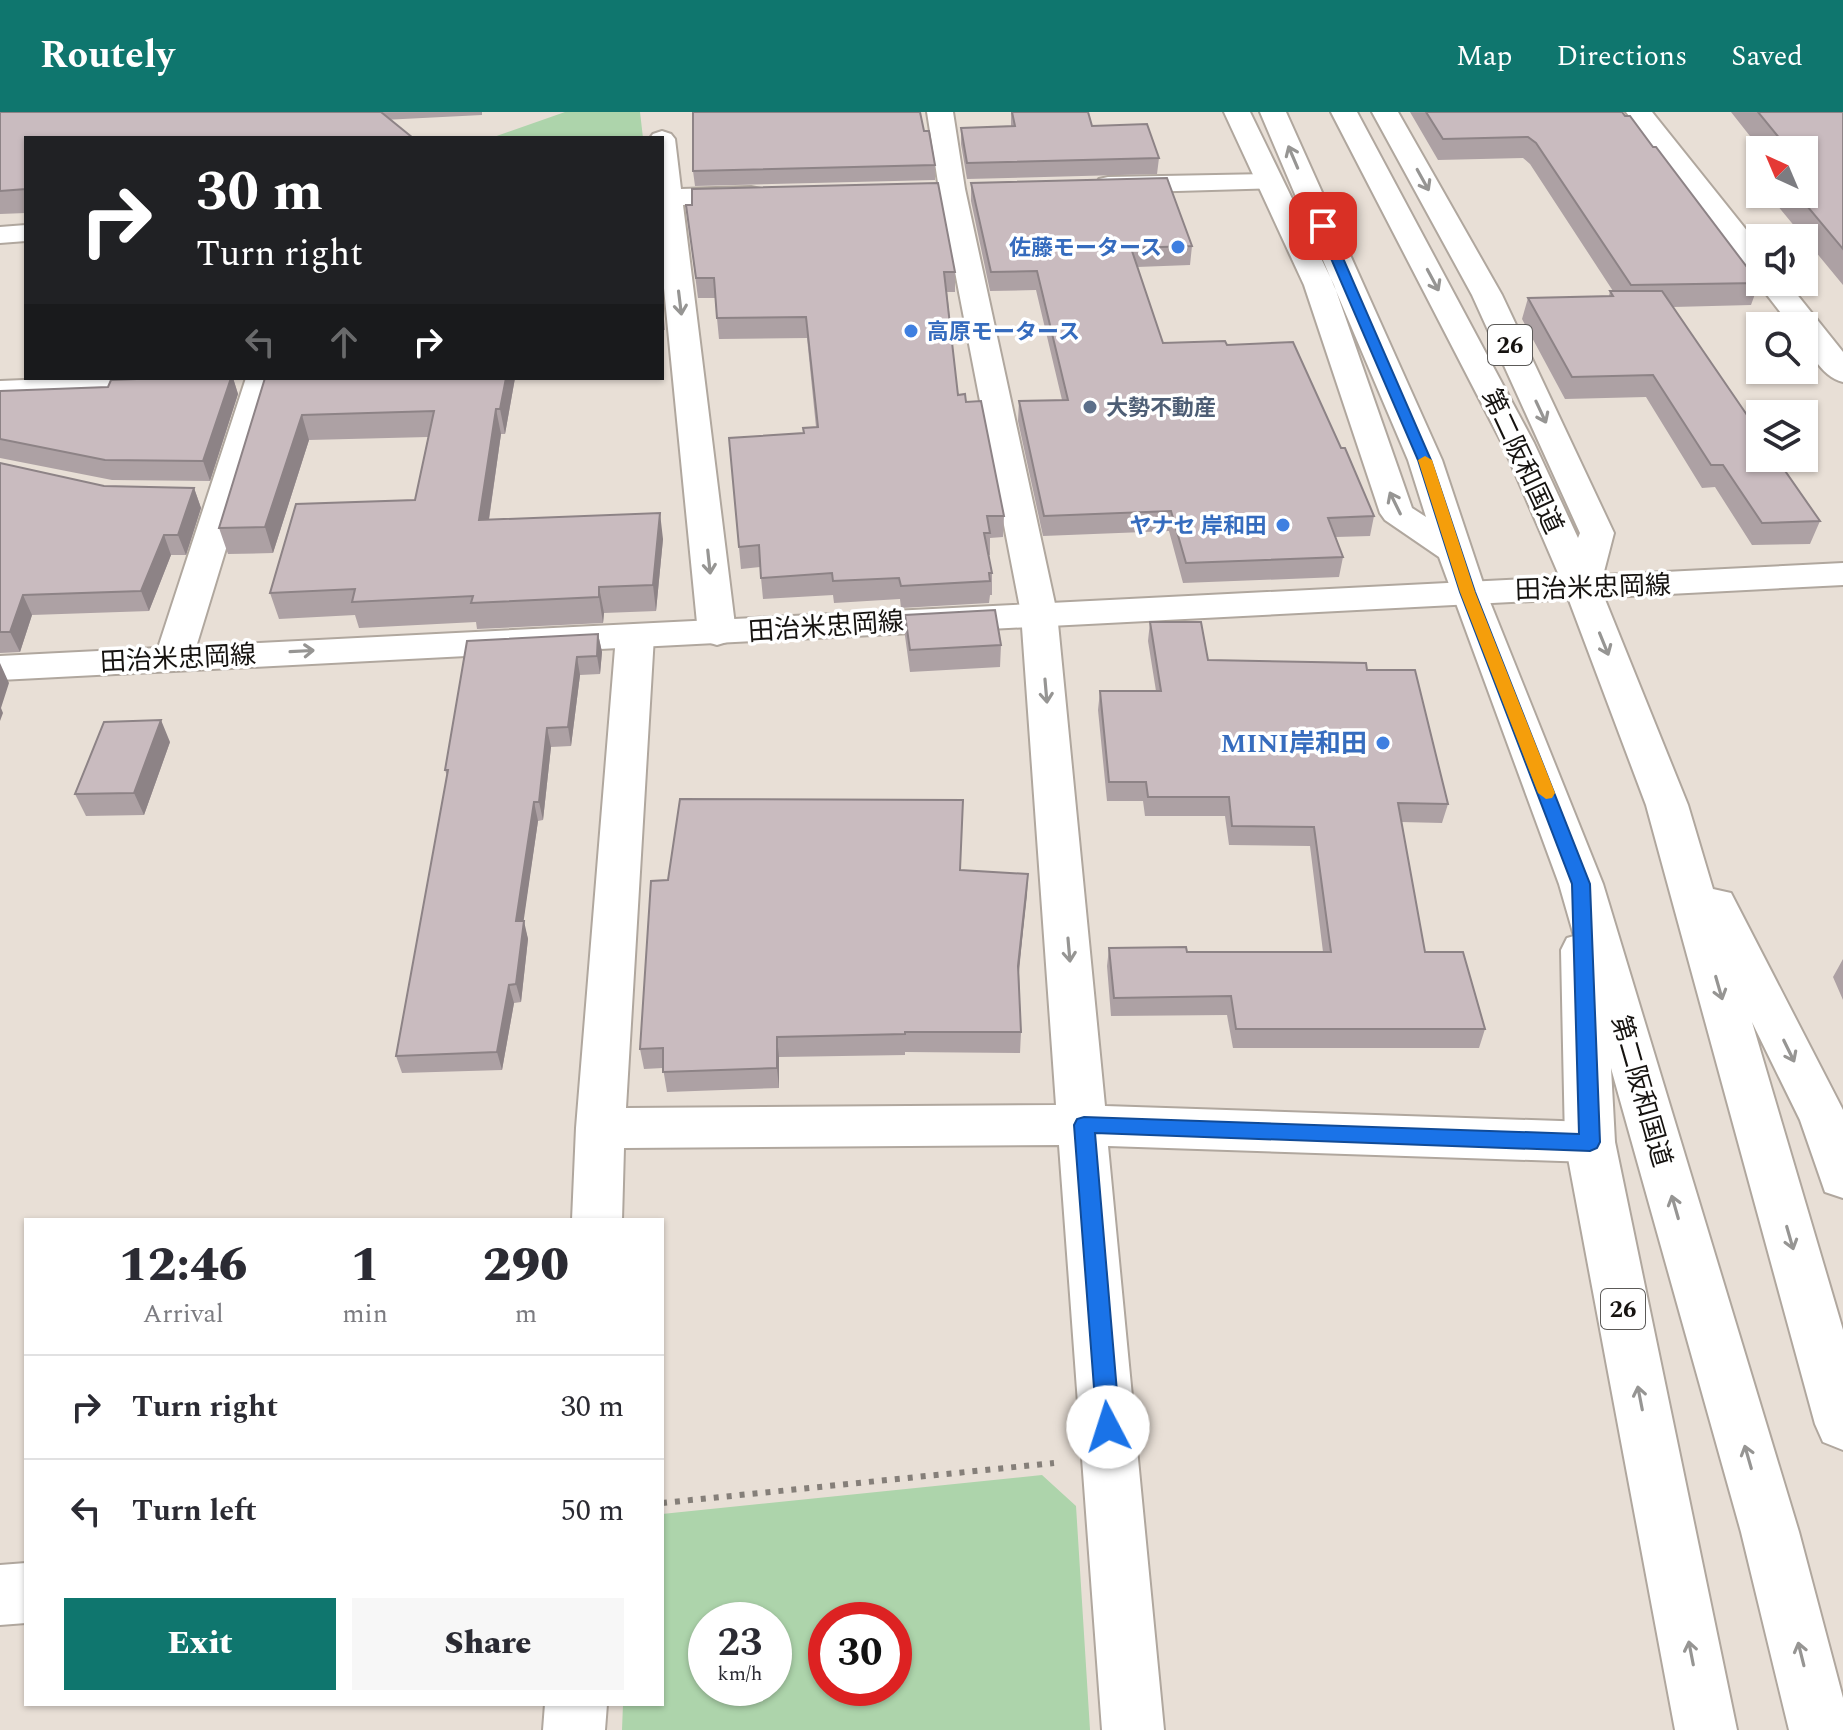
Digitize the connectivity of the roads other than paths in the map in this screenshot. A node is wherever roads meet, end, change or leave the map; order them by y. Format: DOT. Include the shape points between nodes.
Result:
graph roads {
  1 [pos="940,112"];
  2 [pos="1237,112"];
  3 [pos="1273,112"];
  4 [pos="1344,112"];
  5 [pos="1385,112"];
  6 [pos="1639,112"];
  7 [pos="1269,182"];
  8 [pos="1078,186"];
  9 [pos="983,188"];
  10 [pos="952,189"];
  11 [pos="920,190"];
  12 [pos="778,194"];
  13 [pos="664,198"];
  14 [pos="24,233"];
  15 [pos="0,235"];
  16 [pos="1746,248"];
  17 [pos="1783,296"];
  18 [pos="1843,373"];
  19 [pos="238,381"];
  20 [pos="0,390"];
  21 [pos="1454,551"];
  22 [pos="1843,574"];
  23 [pos="1582,587"];
  24 [pos="1468,592"];
  25 [pos="1039,613"];
  26 [pos="717,633"];
  27 [pos="635,636"];
  28 [pos="174,657"];
  29 [pos="0,668"];
  30 [pos="1667,805"];
  31 [pos="1581,884"];
  32 [pos="1833,1120"];
  33 [pos="1084,1125"];
  34 [pos="600,1128"];
  35 [pos="1590,1142"];
  36 [pos="1843,1177"];
  37 [pos="597,1218"];
  38 [pos="1843,1424"];
  39 [pos="24,1593"];
  40 [pos="0,1595"];
  41 [pos="576,1706"];
  42 [pos="574,1730"];
  43 [pos="1133,1730"];
  44 [pos="1706,1730"];
  45 [pos="1820,1730"];
  1 -- 10 [label="main road"];
  2 -- 7 [label="main road"];
  21 -- 3 [label="main road, 第二阪和国道 / 26, one-way" via="1425,460"];
  4 -- 23 [label="main road, 第二阪和国道 / 26, one-way" via="1518,443"];
  5 -- 23 [label="main road, 26, one-way" via="1487,295 1597,533"];
  6 -- 16 [label="main road"];
  7 -- 8 [label="main road"];
  21 -- 7 [label="main road, one-way" via="1397,513 1319,285"];
  9 -- 10 [label="main road"];
  10 -- 11 [label="main road"];
  10 -- 25 [label="main road"];
  12 -- 13 [label="main road"];
  13 -- 26 [label="main road, one-way"];
  14 -- 15 [label="main road"];
  17 -- 18 [label="main road"];
  19 -- 20 [label="main road"];
  19 -- 28 [label="main road"];
  21 -- 24 [label="main road, 第二阪和国道 / 26"];
  22 -- 23 [label="main road, 田治米忠岡線"];
  23 -- 24 [label="main road, 田治米忠岡線"];
  23 -- 30 [label="main road, 第二阪和国道 / 26, one-way"];
  24 -- 25 [label="main road, 田治米忠岡線"];
  24 -- 31 [label="main road, 第二阪和国道 / 26"];
  25 -- 26 [label="main road, 田治米忠岡線"];
  25 -- 33 [label="main road, one-way"];
  26 -- 27 [label="main road, 田治米忠岡線"];
  28 -- 27 [label="main road, 田治米忠岡線, one-way"];
  27 -- 34 [label="main road"];
  28 -- 29 [label="main road, 田治米忠岡線"];
  30 -- 32 [label="main road, 26, one-way"];
  30 -- 38 [label="main road, 第二阪和国道 / 26, one-way"];
  31 -- 35 [label="main road, 26"];
  45 -- 31 [label="main road, 第二阪和国道 / 26, one-way" via="1770,1532"];
  32 -- 36 [label="main road, 26"];
  33 -- 34 [label="main road"];
  33 -- 35 [label="main road"];
  33 -- 43 [label="main road"];
  34 -- 37 [label="main road"];
  44 -- 35 [label="main road, 26, one-way"];
  39 -- 40 [label="main road"];
  41 -- 42 [label="main road"];
}
